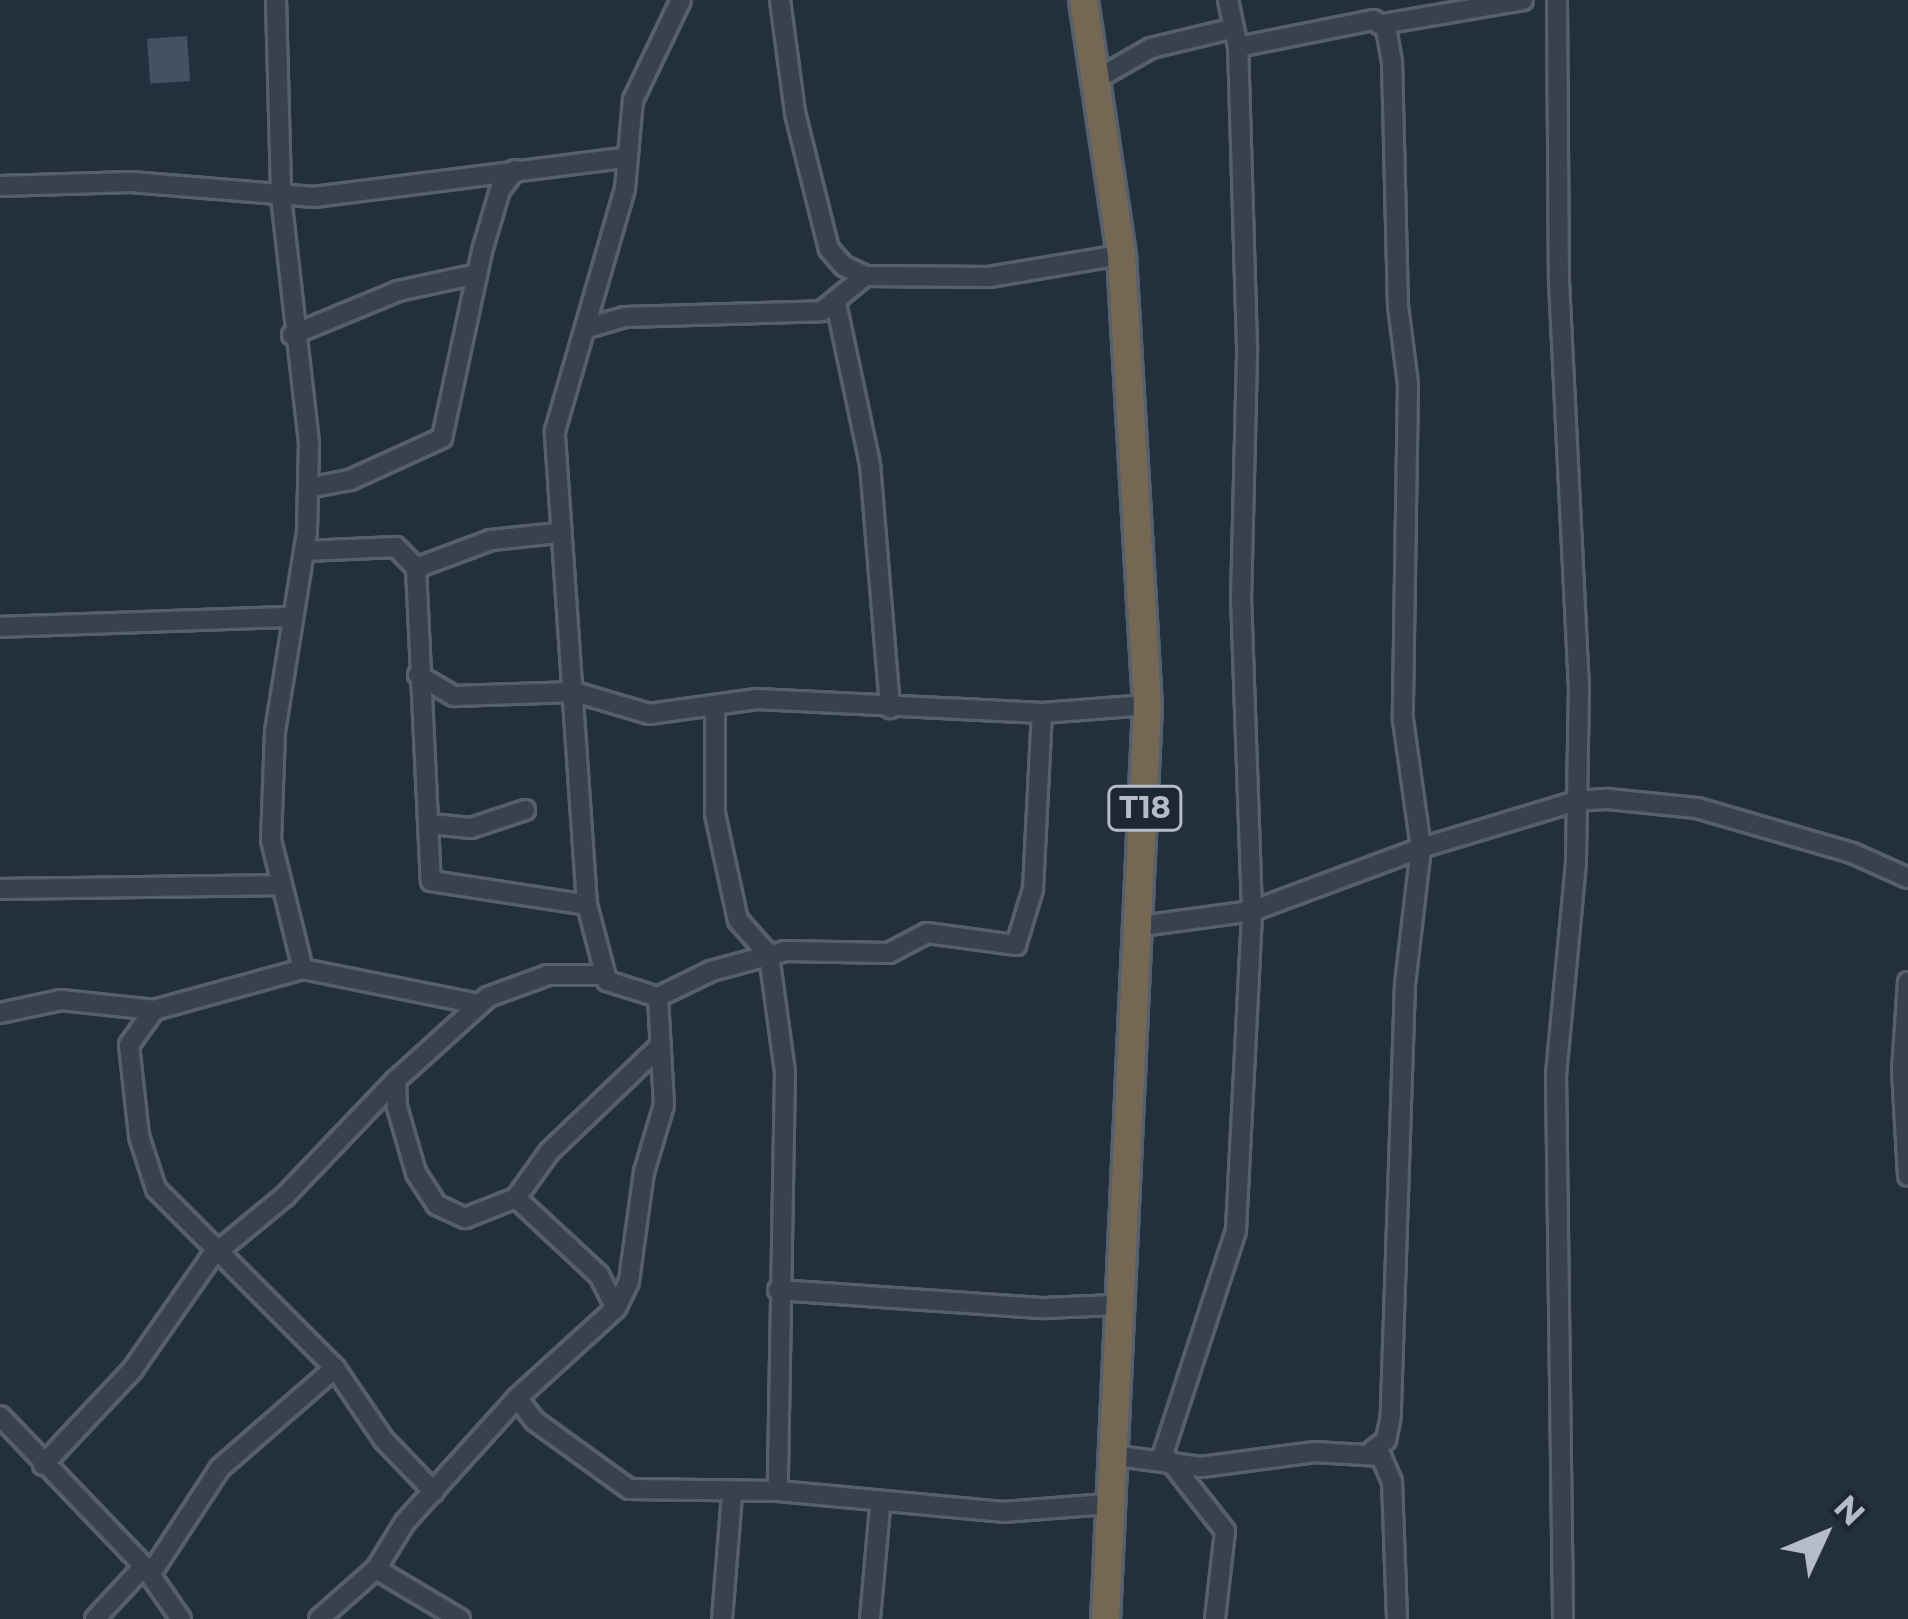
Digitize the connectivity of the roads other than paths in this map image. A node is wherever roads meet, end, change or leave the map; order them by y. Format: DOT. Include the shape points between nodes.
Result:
graph roads {
  1 [pos="276,0"];
  2 [pos="681,0"];
  3 [pos="780,0"];
  4 [pos="1083,0"];
  5 [pos="1228,0"];
  6 [pos="1523,0"];
  7 [pos="1558,0"];
  8 [pos="1383,24"];
  9 [pos="1236,38"];
  10 [pos="1096,80"];
  11 [pos="623,158"];
  12 [pos="515,170"];
  13 [pos="0,186"];
  14 [pos="281,197"];
  15 [pos="1121,254"];
  16 [pos="477,274"];
  17 [pos="865,276"];
  18 [pos="836,302"];
  19 [pos="590,327"];
  20 [pos="292,335"];
  21 [pos="308,488"];
  22 [pos="558,533"];
  23 [pos="304,550"];
  24 [pos="416,568"];
  25 [pos="292,617"];
  26 [pos="0,627"];
  27 [pos="418,675"];
  28 [pos="575,692"];
  29 [pos="1148,705"];
  30 [pos="715,706"];
  31 [pos="890,708"];
  32 [pos="1042,713"];
  33 [pos="1576,801"];
  34 [pos="525,810"];
  35 [pos="430,824"];
  36 [pos="1421,848"];
  37 [pos="1908,878"];
  38 [pos="278,885"];
  39 [pos="0,889"];
  40 [pos="587,905"];
  41 [pos="1252,911"];
  42 [pos="1141,926"];
  43 [pos="769,955"];
  44 [pos="303,969"];
  45 [pos="603,975"];
  46 [pos="1908,982"];
  47 [pos="658,997"];
  48 [pos="478,1004"];
  49 [pos="154,1010"];
  50 [pos="0,1012"];
  51 [pos="658,1048"];
  52 [pos="396,1080"];
  53 [pos="1908,1177"];
  54 [pos="516,1198"];
  55 [pos="214,1255"];
  56 [pos="778,1290"];
  57 [pos="1115,1305"];
  58 [pos="616,1307"];
  59 [pos="335,1368"];
  60 [pos="517,1398"];
  61 [pos="0,1416"];
  62 [pos="1372,1451"];
  63 [pos="1110,1455"];
  64 [pos="1165,1461"];
  65 [pos="44,1465"];
  66 [pos="434,1492"];
  67 [pos="778,1492"];
  68 [pos="732,1496"];
  69 [pos="1107,1504"];
  70 [pos="880,1506"];
  71 [pos="376,1569"];
  72 [pos="147,1570"];
  73 [pos="95,1619"];
  74 [pos="181,1619"];
  75 [pos="319,1619"];
  76 [pos="460,1619"];
  77 [pos="722,1619"];
  78 [pos="870,1619"];
  79 [pos="1106,1619"];
  80 [pos="1215,1619"];
  81 [pos="1397,1619"];
  82 [pos="1563,1619"];
  1 -- 14 [label="street"];
  2 -- 11 [label="street" via="633,100"];
  3 -- 17 [label="street" via="794,113 829,249"];
  4 -- 10 [label="highway, T18"];
  5 -- 9 [label="street"];
  6 -- 8 [label="street"];
  7 -- 33 [label="street"];
  8 -- 9 [label="street"];
  8 -- 36 [label="street" via="1392,61 1398,306 1408,384 1403,720"];
  9 -- 10 [label="street" via="1151,48"];
  9 -- 41 [label="street"];
  10 -- 15 [label="highway, T18"];
  11 -- 12 [label="street"];
  11 -- 19 [label="street" via="625,189"];
  12 -- 14 [label="street" via="354,195"];
  12 -- 16 [label="street" via="500,190"];
  13 -- 14 [label="street" via="130,182"];
  14 -- 20 [label="street"];
  15 -- 17 [label="street" via="1002,276"];
  15 -- 29 [label="highway, T18"];
  16 -- 20 [label="street" via="398,291"];
  16 -- 21 [label="street" via="442,438 350,480"];
  17 -- 18 [label="street"];
  18 -- 19 [label="street" via="822,311 625,317"];
  18 -- 31 [label="street" via="870,464"];
  19 -- 22 [label="street" via="555,431"];
  20 -- 21 [label="street"];
  21 -- 23 [label="street"];
  22 -- 24 [label="street" via="491,540"];
  22 -- 28 [label="street" via="574,619"];
  23 -- 24 [label="street" via="396,547"];
  23 -- 25 [label="street"];
  24 -- 27 [label="street"];
  25 -- 26 [label="street"];
  25 -- 38 [label="street" via="275,732"];
  27 -- 28 [label="street" via="454,696"];
  27 -- 35 [label="street"];
  28 -- 30 [label="street" via="649,714"];
  28 -- 40 [label="street"];
  29 -- 32 [label="street"];
  29 -- 42 [label="highway, T18"];
  30 -- 31 [label="street" via="778,699"];
  30 -- 43 [label="street" via="715,814 738,920"];
  31 -- 32 [label="street"];
  32 -- 43 [label="street" via="1033,889 1016,945 927,933 889,953"];
  33 -- 36 [label="street"];
  33 -- 37 [label="street" via="1697,808 1852,853"];
  33 -- 82 [label="street" via="1556,1074"];
  34 -- 35 [label="street" via="472,828"];
  35 -- 40 [label="street" via="426,875 439,886"];
  36 -- 41 [label="street"];
  36 -- 62 [label="street" via="1405,983 1391,1414 1386,1440"];
  38 -- 39 [label="street"];
  38 -- 44 [label="street"];
  40 -- 45 [label="street"];
  41 -- 42 [label="street"];
  41 -- 64 [label="street" via="1236,1230"];
  42 -- 57 [label="highway, T18"];
  43 -- 47 [label="street"];
  43 -- 56 [label="street" via="785,1072 787,1208"];
  44 -- 48 [label="street"];
  44 -- 49 [label="street"];
  45 -- 47 [label="street"];
  45 -- 48 [label="street" via="522,980"];
  46 -- 53 [label="street"];
  47 -- 51 [label="street"];
  48 -- 52 [label="street"];
  49 -- 50 [label="street" via="62,1000"];
  49 -- 55 [label="street" via="129,1046 147,1173"];
  51 -- 54 [label="street" via="549,1152"];
  51 -- 58 [label="street" via="664,1105"];
  52 -- 54 [label="street" via="416,1173 437,1205 465,1219"];
  52 -- 55 [label="street" via="285,1196"];
  54 -- 58 [label="street" via="599,1275"];
  55 -- 59 [label="street"];
  55 -- 65 [label="street" via="133,1369"];
  56 -- 57 [label="street" via="1044,1308"];
  56 -- 67 [label="street"];
  57 -- 63 [label="highway, T18"];
  58 -- 60 [label="street"];
  59 -- 66 [label="street" via="383,1440"];
  59 -- 72 [label="street" via="220,1468"];
  60 -- 66 [label="street"];
  60 -- 68 [label="street" via="535,1421 629,1489"];
  61 -- 65 [label="street"];
  62 -- 64 [label="street" via="1219,1467"];
  62 -- 81 [label="street" via="1392,1482"];
  63 -- 64 [label="street"];
  63 -- 69 [label="highway, T18"];
  64 -- 80 [label="street" via="1225,1531"];
  65 -- 72 [label="street"];
  66 -- 71 [label="street"];
  67 -- 68 [label="street"];
  67 -- 70 [label="street"];
  68 -- 77 [label="street"];
  69 -- 70 [label="street" via="1003,1512"];
  69 -- 79 [label="highway, T18"];
  70 -- 78 [label="street"];
  71 -- 75 [label="street"];
  71 -- 76 [label="street"];
  72 -- 73 [label="street"];
  72 -- 74 [label="street"];
}
